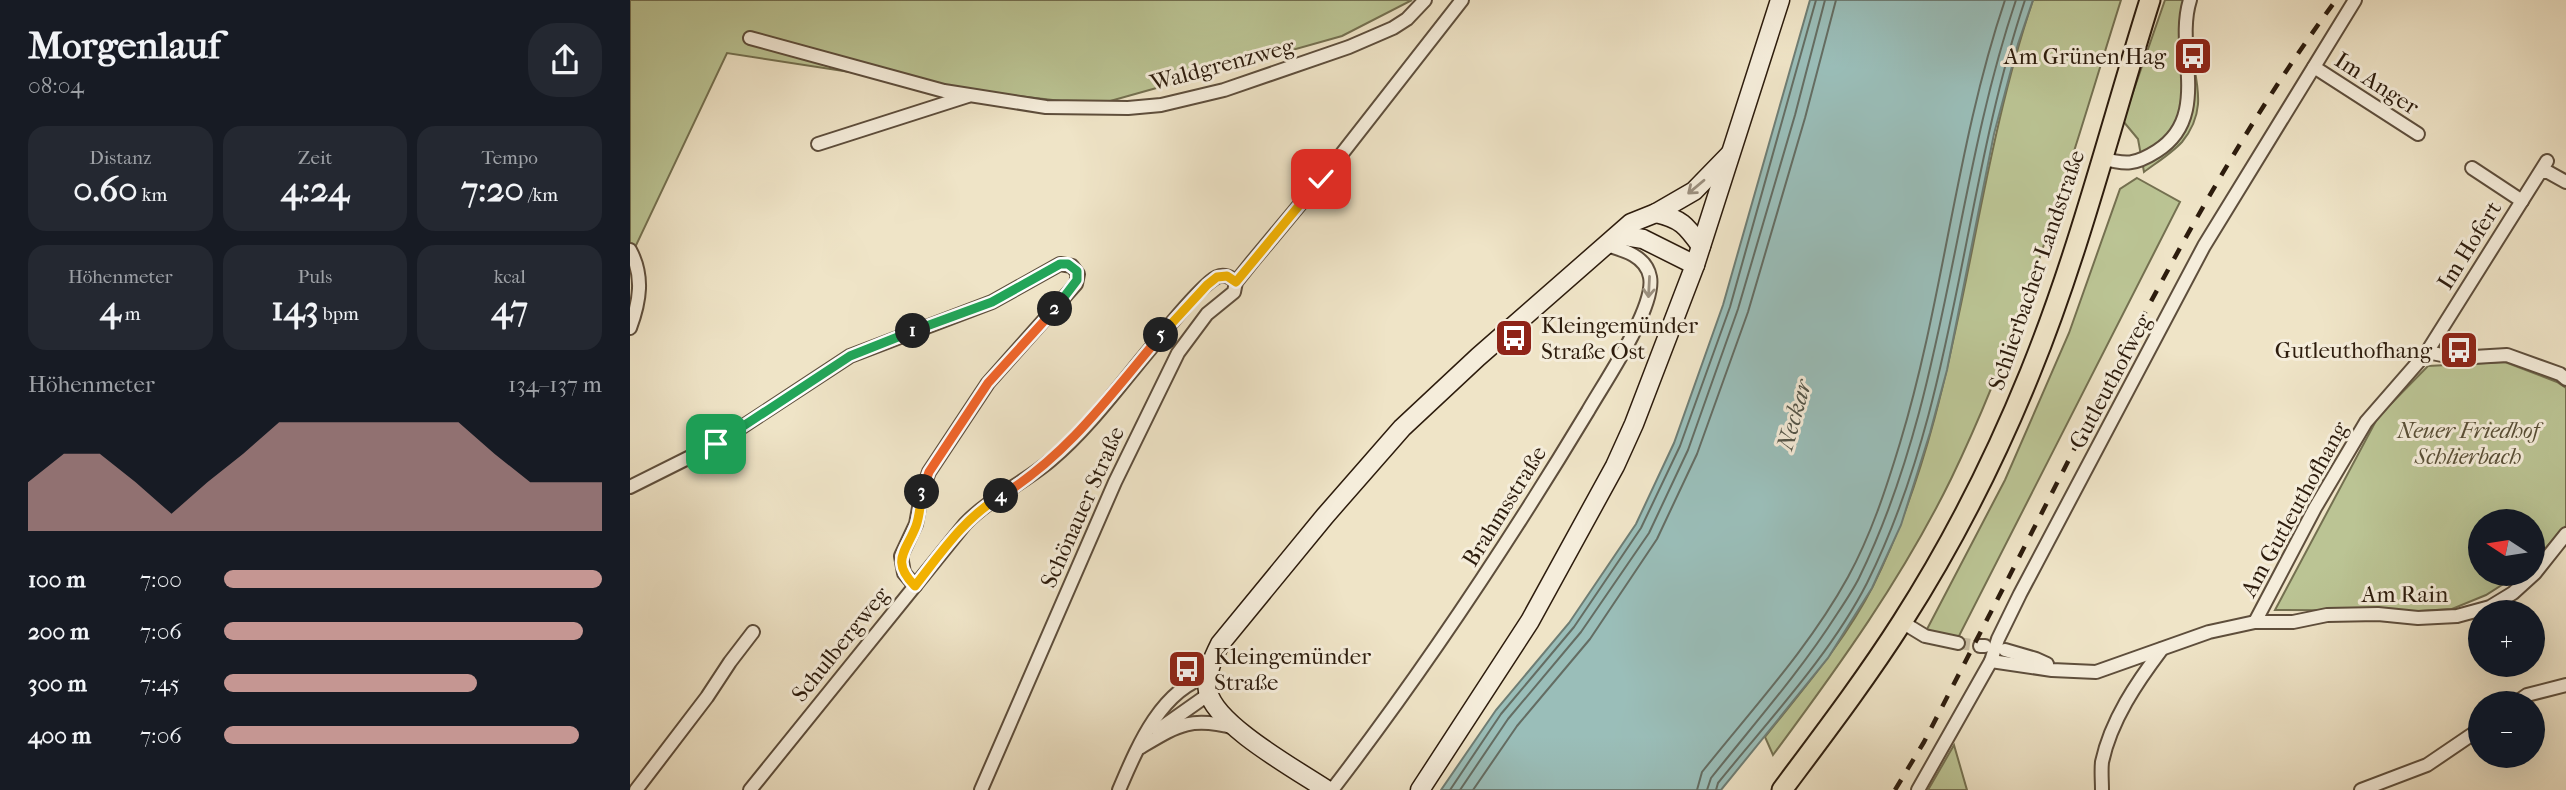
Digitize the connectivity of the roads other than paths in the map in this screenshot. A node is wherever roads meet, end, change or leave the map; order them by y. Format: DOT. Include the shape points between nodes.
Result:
graph roads {
  1 [pos="1425,0"];
  2 [pos="1462,0"];
  3 [pos="1780,0"];
  4 [pos="2150,0"];
  5 [pos="2190,0"];
  6 [pos="2355,0"];
  7 [pos="750,38"];
  8 [pos="2314,67"];
  9 [pos="972,95"];
  10 [pos="2418,134"];
  11 [pos="818,144"];
  12 [pos="1730,154"];
  13 [pos="2101,158"];
  14 [pos="2472,167"];
  15 [pos="2566,182"];
  16 [pos="2522,201"];
  17 [pos="1656,213"];
  18 [pos="1613,240"];
  19 [pos="1701,246"];
  20 [pos="630,250"];
  21 [pos="1695,265"];
  22 [pos="1236,282"];
  23 [pos="630,328"];
  24 [pos="2427,352"];
  25 [pos="2566,379"];
  26 [pos="630,487"];
  27 [pos="2566,534"];
  28 [pos="915,586"];
  29 [pos="1902,622"];
  30 [pos="2255,622"];
  31 [pos="753,632"];
  32 [pos="1958,643"];
  33 [pos="2164,647"];
  34 [pos="2005,650"];
  35 [pos="1991,660"];
  36 [pos="2052,670"];
  37 [pos="1208,685"];
  38 [pos="2566,685"];
  39 [pos="2543,691"];
  40 [pos="1237,728"];
  41 [pos="2468,737"];
  42 [pos="1141,747"];
  43 [pos="636,790"];
  44 [pos="750,790"];
  45 [pos="981,790"];
  46 [pos="1119,790"];
  47 [pos="1329,790"];
  48 [pos="1420,790"];
  49 [pos="1782,790"];
  50 [pos="1918,790"];
  51 [pos="2102,790"];
  52 [pos="2361,790"];
  1 -- 9 [label="street, Waldgrenzweg" via="1407,19 1366,40 1192,98 1140,107 1086,108 1037,106"];
  2 -- 22 [label="street, Schönauer Straße"];
  3 -- 12 [label="street"];
  4 -- 13 [label="main road, Schlierbacher Landstraße"];
  5 -- 13 [label="street" via="2184,28 2189,93 2180,126 2165,145 2140,161 2123,164"];
  6 -- 8 [label="street, Gutleuthofweg"];
  7 -- 9 [label="street, Waldgrenzweg" via="930,88"];
  8 -- 10 [label="street, Im Anger"];
  8 -- 35 [label="street, Gutleuthofweg" via="2204,246 2020,594"];
  9 -- 11 [label="street, Waldgrenzweg"];
  12 -- 17 [label="street, one-way" via="1694,191"];
  12 -- 19 [label="street"];
  13 -- 29 [label="main road, Schlierbacher Landstraße" via="2030,374 1988,469"];
  14 -- 16 [label="street"];
  15 -- 16 [label="street, Im Hofert" via="2544,166"];
  16 -- 24 [label="street, Im Hofert"];
  17 -- 18 [label="street" via="1640,218"];
  17 -- 19 [label="street" via="1687,226"];
  18 -- 21 [label="street" via="1643,239"];
  18 -- 37 [label="street" via="1402,428 1232,628 1217,650"];
  18 -- 47 [label="street, Brahmsstraße, one-way" via="1646,265 1651,286 1646,306 1599,391 1467,603"];
  19 -- 21 [label="street"];
  20 -- 23 [label="street" via="640,287"];
  21 -- 48 [label="street" via="1608,478 1530,621"];
  22 -- 28 [label="street, Schulbergweg" via="1220,276 1207,285 1070,443 978,511"];
  22 -- 45 [label="street, Schönauer Straße" via="1234,292 1207,314 1185,342 1151,404"];
  24 -- 25 [label="street" via="2457,358 2507,355"];
  24 -- 30 [label="street, Am Gutleuthofhang" via="2366,422"];
  26 -- 28 [label="street" via="716,444 850,356 992,302 1060,264 1072,266 1078,274 1076,284 993,376 929,472 916,524 901,556 904,573"];
  27 -- 30 [label="street, Am Rain" via="2535,573 2490,607 2457,616 2327,615 2292,622"];
  28 -- 44 [label="street, Schulbergweg"];
  29 -- 32 [label="street" via="1925,636"];
  29 -- 49 [label="main road, Schlierbacher Landstraße"];
  30 -- 33 [label="street, Am Gutleuthofhang"];
  31 -- 43 [label="street"];
  33 -- 36 [label="street, Am Gutleuthofhang" via="2096,672"];
  33 -- 51 [label="street" via="2136,683 2113,728 2102,763"];
  34 -- 36 [label="street" via="2036,659"];
  35 -- 36 [label="street, Am Gutleuthofhang"];
  35 -- 50 [label="street, Gutleuthofweg"];
  37 -- 40 [label="street" via="1222,716"];
  37 -- 42 [label="street"];
  38 -- 39 [label="street"];
  40 -- 42 [label="street" via="1194,722"];
  40 -- 47 [label="street"];
  41 -- 52 [label="street" via="2427,765"];
  42 -- 46 [label="street"];
}
